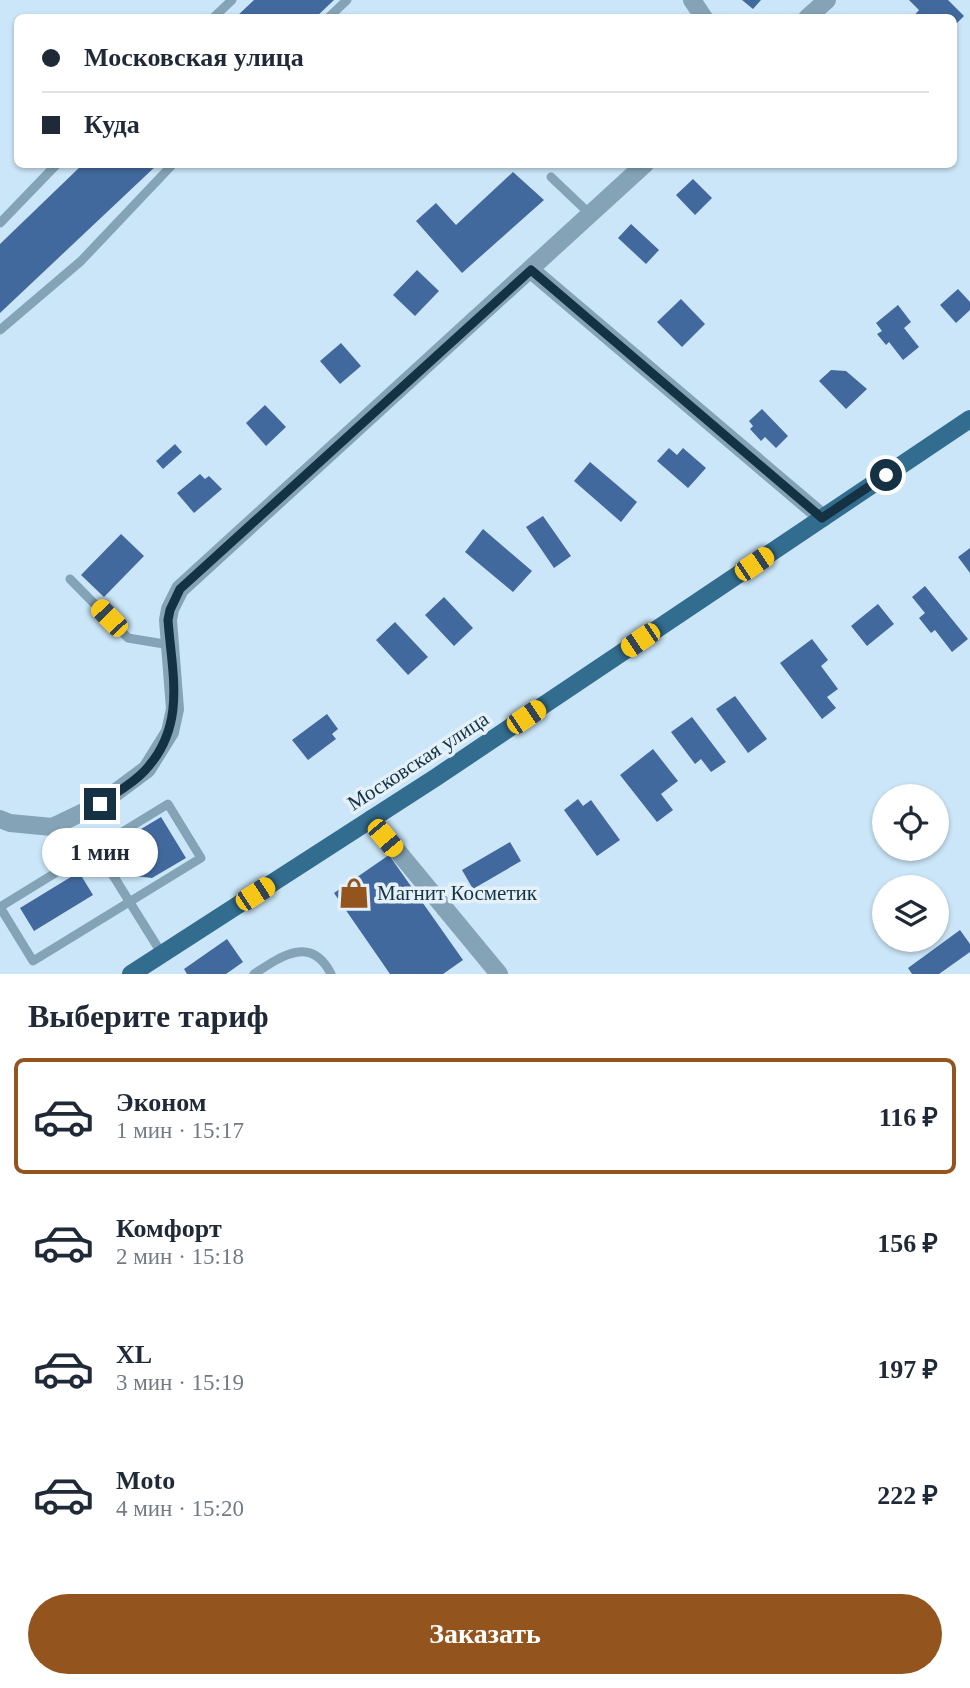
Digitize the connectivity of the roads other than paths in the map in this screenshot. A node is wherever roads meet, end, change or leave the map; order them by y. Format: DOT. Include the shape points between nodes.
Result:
graph roads {
  1 [pos="232,0"];
  2 [pos="347,0"];
  3 [pos="827,0"];
  4 [pos="217,14"];
  5 [pos="332,14"];
  6 [pos="811,14"];
  7 [pos="53,168"];
  8 [pos="169,168"];
  9 [pos="641,168"];
  10 [pos="551,177"];
  11 [pos="591,215"];
  12 [pos="0,223"];
  13 [pos="531,270"];
  14 [pos="0,330"];
  15 [pos="970,419"];
  16 [pos="822,518"];
  17 [pos="70,579"];
  18 [pos="170,645"];
  19 [pos="0,818"];
  20 [pos="371,820"];
  21 [pos="96,848"];
  22 [pos="130,902"];
  23 [pos="0,907"];
  24 [pos="162,954"];
  25 [pos="131,974"];
  26 [pos="254,974"];
  27 [pos="331,974"];
  28 [pos="499,974"];
  1 -- 4 [label="lane"];
  2 -- 5 [label="lane"];
  3 -- 6 [label="street"];
  7 -- 12 [label="lane"];
  8 -- 14 [label="lane" via="81,261"];
  9 -- 11 [label="street"];
  10 -- 11 [label="lane"];
  11 -- 13 [label="street"];
  13 -- 16 [label="street"];
  13 -- 18 [label="street" via="180,589 168,620"];
  15 -- 16 [label="main road, Московская улица"];
  16 -- 20 [label="main road, Московская улица"];
  17 -- 18 [label="lane" via="128,638"];
  18 -- 19 [label="street" via="175,709 170,732 147,769 100,804 52,827"];
  20 -- 24 [label="main road, Московская улица"];
  20 -- 28 [label="street"];
  21 -- 22 [label="lane"];
  21 -- 22 [label="lane" via="168,804 201,858"];
  21 -- 23 [label="lane"];
  22 -- 23 [label="lane" via="33,961"];
  22 -- 24 [label="lane"];
  24 -- 25 [label="main road, Московская улица"];
  26 -- 27 [label="lane" via="281,956 302,951 321,960"];
}
